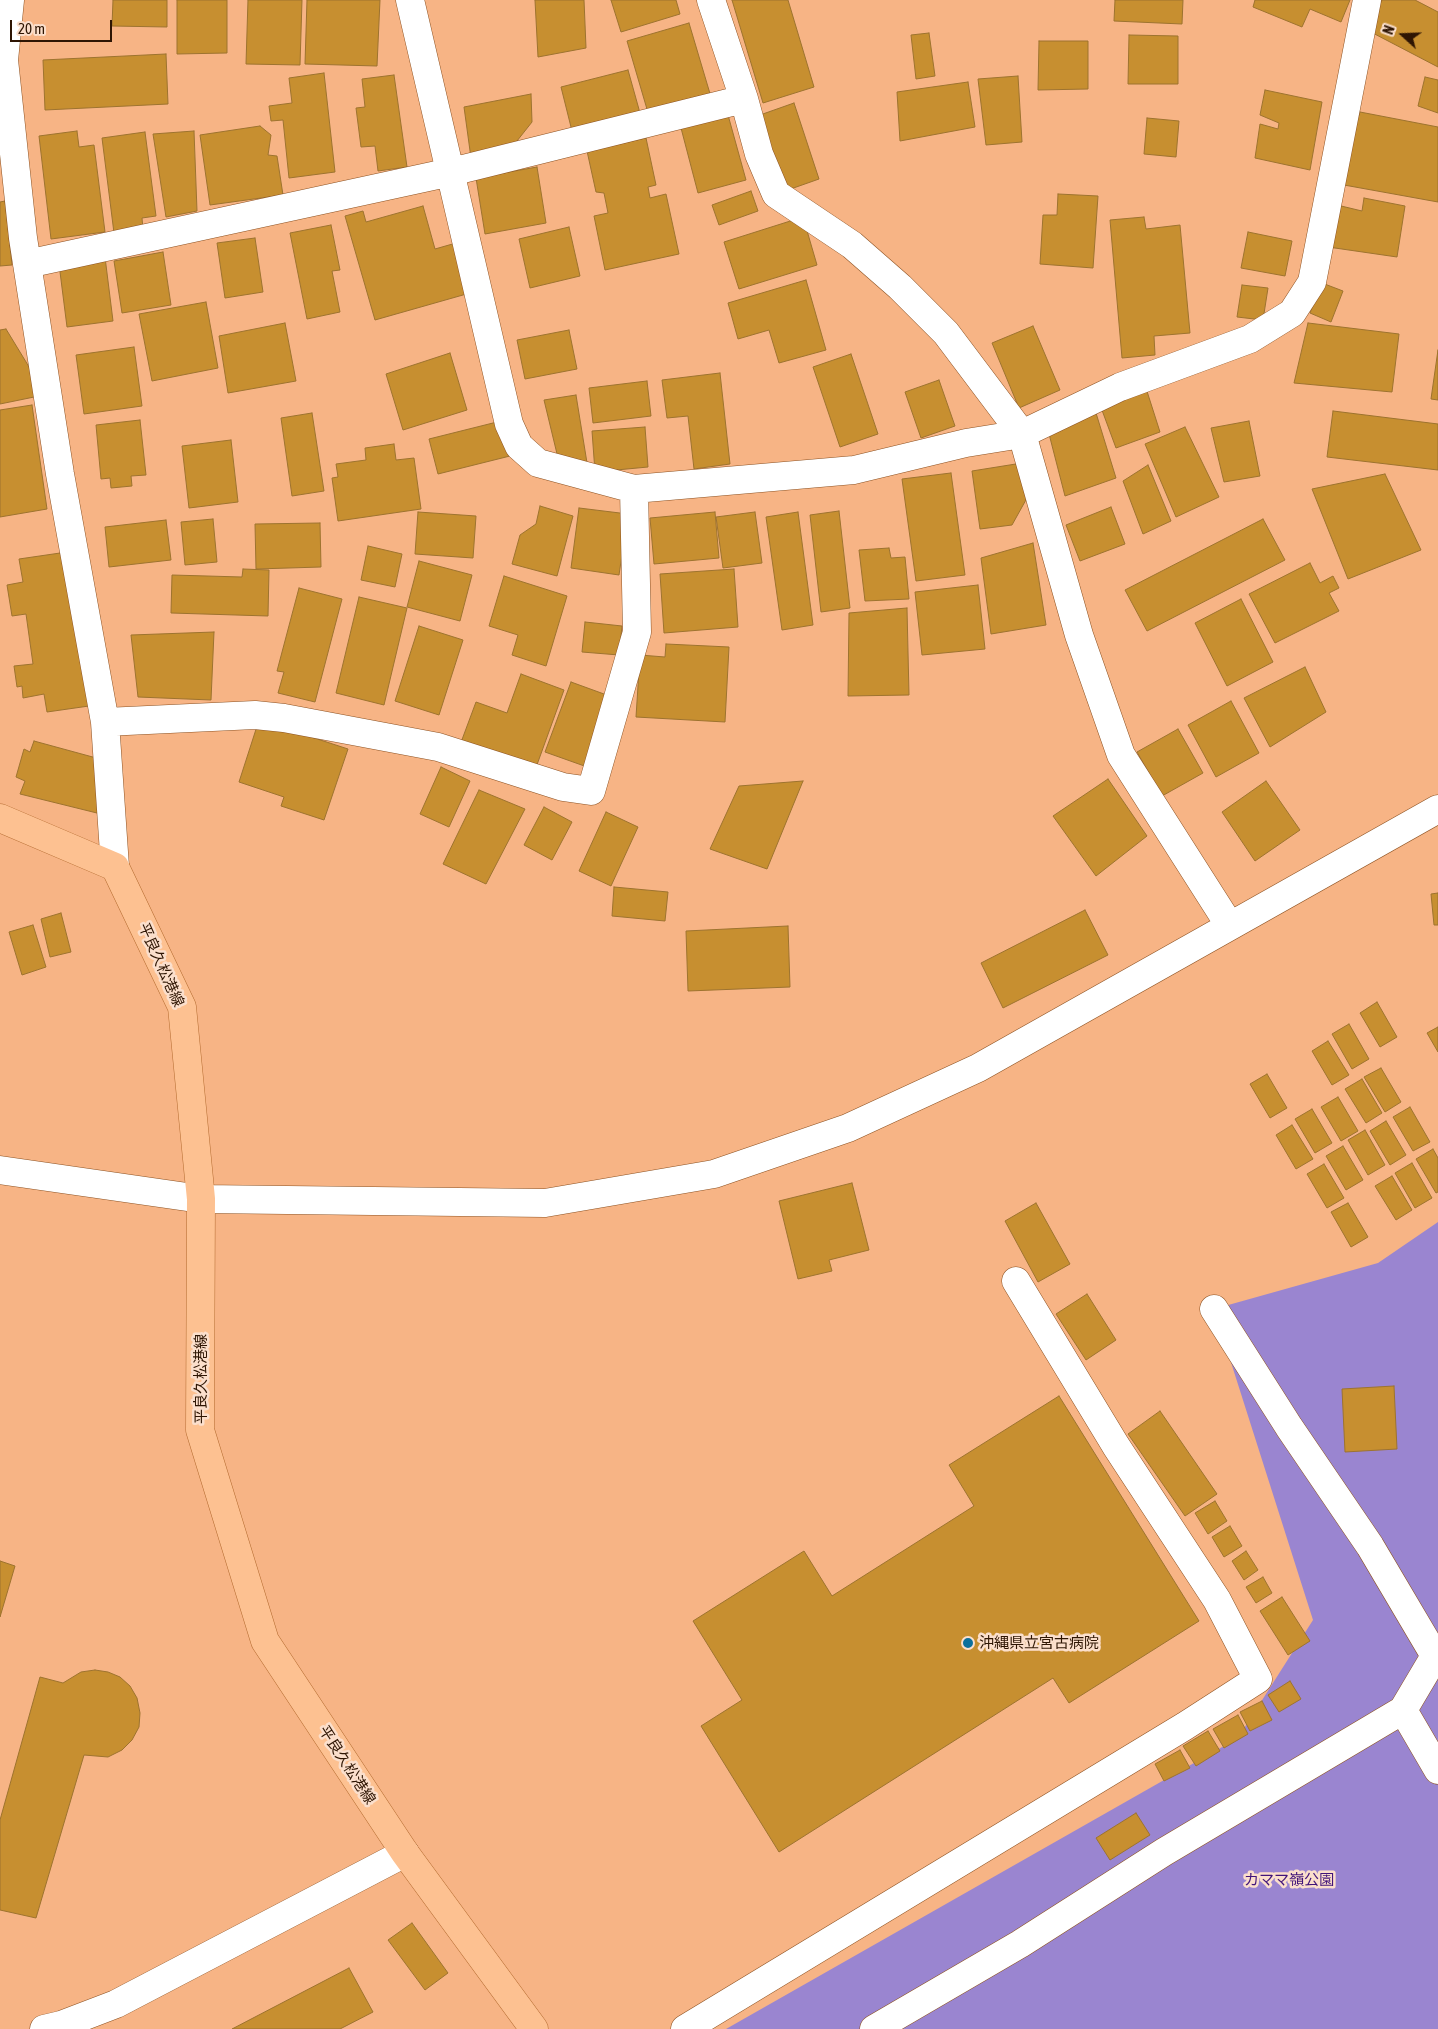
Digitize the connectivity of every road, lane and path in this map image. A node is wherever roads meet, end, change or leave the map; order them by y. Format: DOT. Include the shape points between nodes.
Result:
graph roads {
  1 [pos="10,0"];
  2 [pos="410,0"];
  3 [pos="711,0"];
  4 [pos="1367,0"];
  5 [pos="744,99"];
  6 [pos="451,172"];
  7 [pos="27,264"];
  8 [pos="1022,434"];
  9 [pos="634,489"];
  10 [pos="105,722"];
  11 [pos="1438,809"];
  12 [pos="0,818"];
  13 [pos="115,867"];
  14 [pos="1230,926"];
  15 [pos="0,1170"];
  16 [pos="201,1199"];
  17 [pos="1016,1280"];
  18 [pos="1214,1310"];
  19 [pos="1403,1710"];
  20 [pos="1438,1770"];
  21 [pos="405,1853"];
  22 [pos="44,2029"];
  23 [pos="534,2029"];
  24 [pos="685,2029"];
  25 [pos="874,2029"];
  1 -- 7 [label="street" via="4,60"];
  2 -- 6 [label="street"];
  3 -- 5 [label="street"];
  4 -- 8 [label="street" via="1312,282 1292,314 1250,339 1120,387"];
  5 -- 6 [label="street"];
  5 -- 8 [label="street" via="758,154 776,194 852,245 900,287 946,333"];
  6 -- 7 [label="street"];
  6 -- 9 [label="street" via="509,424 519,446 538,463"];
  7 -- 10 [label="street" via="60,474"];
  8 -- 9 [label="street" via="966,443 854,470"];
  8 -- 14 [label="street" via="1079,635 1121,755"];
  9 -- 10 [label="street" via="637,632 591,791 563,787 438,747 284,718 255,715"];
  10 -- 13 [label="street"];
  11 -- 14 [label="street"];
  12 -- 13 [label="main road"];
  13 -- 16 [label="main road, 平良久松港線" via="182,1007"];
  14 -- 16 [label="street" via="978,1068 848,1128 714,1174 545,1203"];
  15 -- 16 [label="street"];
  16 -- 21 [label="main road, 平良久松港線" via="200,1430 265,1641"];
  17 -- 24 [label="street" via="1116,1446 1217,1600 1258,1679"];
  18 -- 19 [label="street" via="1370,1546 1435,1656"];
  19 -- 20 [label="street"];
  19 -- 25 [label="street" via="1164,1852 1020,1944"];
  21 -- 22 [label="street" via="116,2004"];
  21 -- 23 [label="main road, 平良久松港線"];
}
